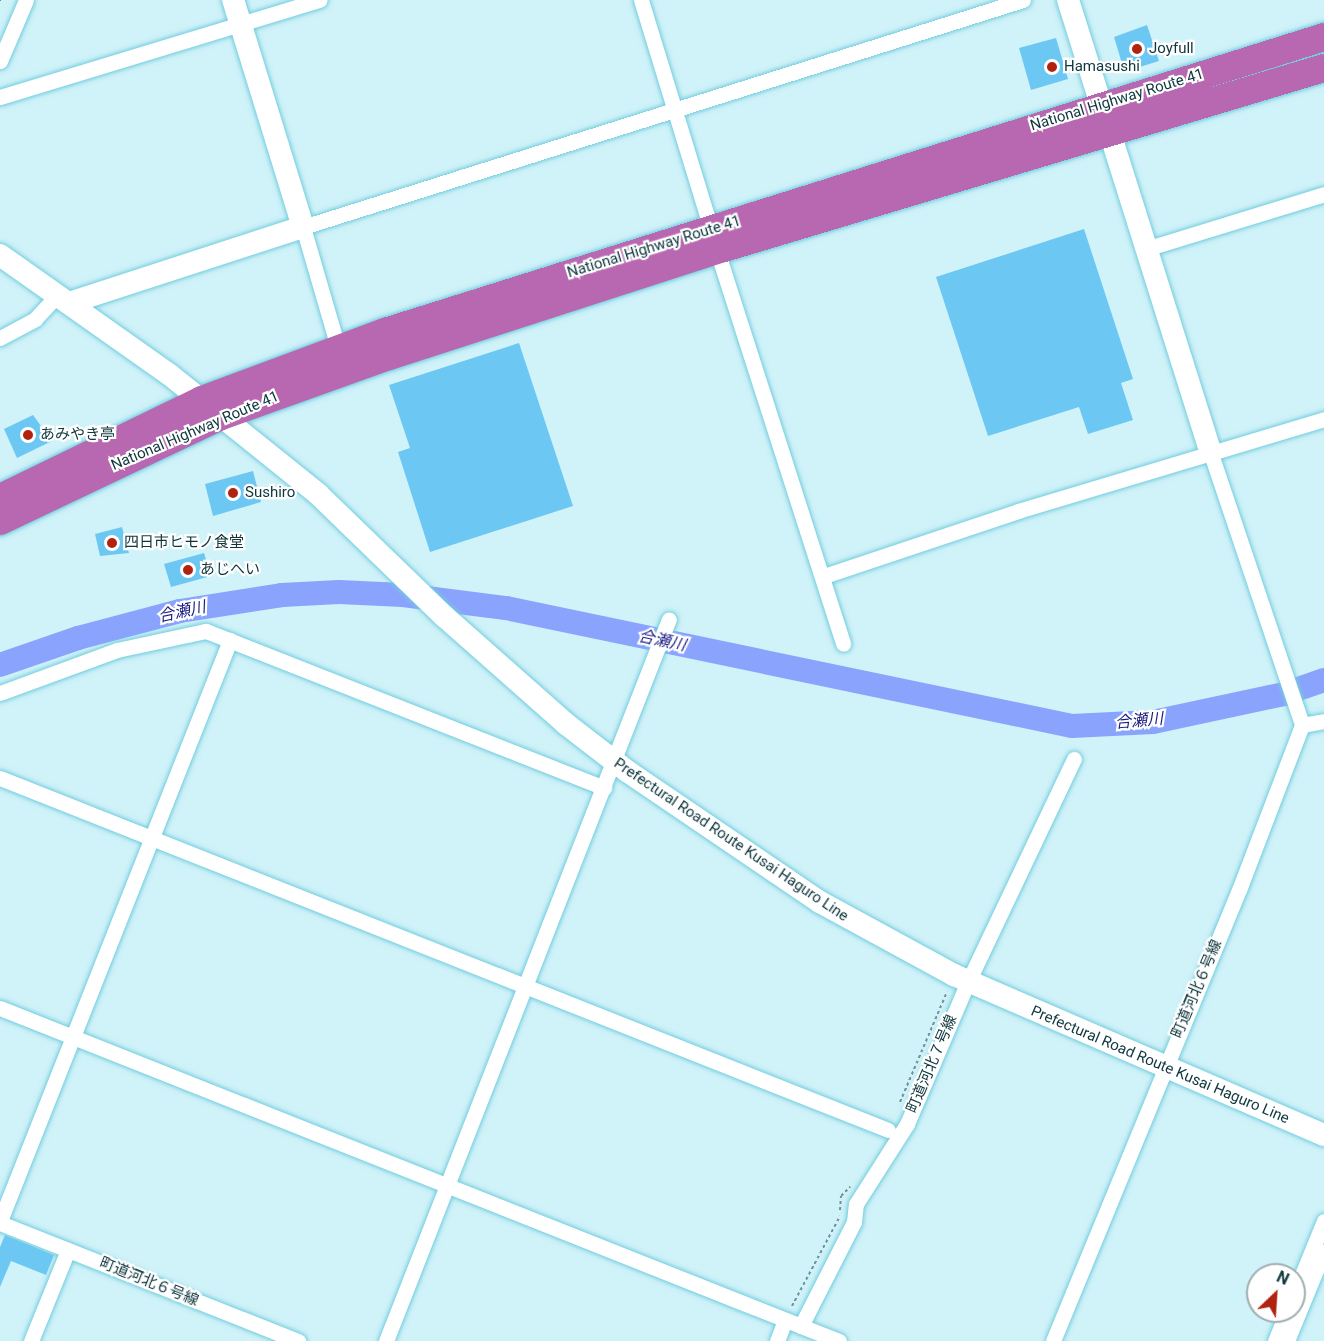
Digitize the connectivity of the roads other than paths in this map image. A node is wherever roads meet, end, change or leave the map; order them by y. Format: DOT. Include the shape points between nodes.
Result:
graph roads {
  1 [pos="26,0"];
  2 [pos="233,0"];
  3 [pos="320,0"];
  4 [pos="641,0"];
  5 [pos="1023,0"];
  6 [pos="1068,0"];
  7 [pos="241,25"];
  8 [pos="1324,37"];
  9 [pos="0,61"];
  10 [pos="1324,68"];
  11 [pos="0,97"];
  12 [pos="1100,105"];
  13 [pos="676,111"];
  14 [pos="1110,135"];
  15 [pos="1324,194"];
  16 [pos="708,219"];
  17 [pos="303,227"];
  18 [pos="1149,248"];
  19 [pos="0,255"];
  20 [pos="720,260"];
  21 [pos="63,299"];
  22 [pos="0,338"];
  23 [pos="339,351"];
  24 [pos="212,408"];
  25 [pos="1324,419"];
  26 [pos="1210,451"];
  27 [pos="0,498"];
  28 [pos="0,521"];
  29 [pos="824,576"];
  30 [pos="669,619"];
  31 [pos="230,640"];
  32 [pos="843,644"];
  33 [pos="0,693"];
  34 [pos="1324,721"];
  35 [pos="1302,724"];
  36 [pos="1074,759"];
  37 [pos="614,761"];
  38 [pos="0,778"];
  39 [pos="604,788"];
  40 [pos="153,837"];
  41 [pos="961,978"];
  42 [pos="525,987"];
  43 [pos="0,1008"];
  44 [pos="73,1037"];
  45 [pos="1164,1068"];
  46 [pos="888,1130"];
  47 [pos="1324,1135"];
  48 [pos="447,1185"];
  49 [pos="1324,1221"];
  50 [pos="0,1222"];
  51 [pos="68,1250"];
  52 [pos="1324,1251"];
  53 [pos="1306,1265"];
  54 [pos="785,1320"];
  55 [pos="1282,1323"];
  56 [pos="801,1326"];
  57 [pos="31,1341"];
  58 [pos="298,1341"];
  59 [pos="386,1341"];
  60 [pos="777,1341"];
  61 [pos="838,1341"];
  62 [pos="1053,1341"];
  63 [pos="1275,1341"];
  64 [pos="1287,1341"];
  1 -- 9 [label="street"];
  2 -- 7 [label="main road"];
  3 -- 7 [label="street"];
  4 -- 13 [label="street"];
  5 -- 13 [label="street"];
  6 -- 12 [label="main road"];
  7 -- 11 [label="street"];
  7 -- 17 [label="main road"];
  8 -- 12 [label="highway, National Highway Route 41"];
  10 -- 14 [label="highway, National Highway Route 41"];
  12 -- 14 [label="main road"];
  12 -- 23 [label="highway, National Highway Route 41" via="385,332"];
  13 -- 16 [label="street"];
  13 -- 17 [label="street"];
  14 -- 18 [label="main road"];
  14 -- 24 [label="highway, National Highway Route 41" via="724,248 389,356"];
  15 -- 18 [label="street"];
  17 -- 21 [label="main road"];
  17 -- 23 [label="street"];
  18 -- 26 [label="main road"];
  19 -- 21 [label="main road, Prefectural Road Route Kusai Haguro Line"];
  20 -- 29 [label="street"];
  21 -- 22 [label="street"];
  21 -- 24 [label="main road, Prefectural Road Route Kusai Haguro Line"];
  23 -- 24 [label="highway, National Highway Route 41"];
  24 -- 27 [label="highway, National Highway Route 41"];
  24 -- 28 [label="highway, National Highway Route 41"];
  24 -- 37 [label="main road, Prefectural Road Route Kusai Haguro Line" via="319,495 444,616"];
  25 -- 26 [label="street"];
  26 -- 29 [label="street"];
  26 -- 35 [label="street"];
  29 -- 32 [label="street"];
  30 -- 37 [label="street"];
  31 -- 33 [label="street" via="194,631 117,650"];
  31 -- 39 [label="street"];
  31 -- 40 [label="street"];
  34 -- 35 [label="street"];
  35 -- 45 [label="street, 町道河北６号線" via="1285,775"];
  36 -- 41 [label="street, 町道河北７号線"];
  37 -- 39 [label="street"];
  37 -- 41 [label="main road, Prefectural Road Route Kusai Haguro Line" via="820,902"];
  38 -- 40 [label="street"];
  39 -- 42 [label="street"];
  40 -- 42 [label="street"];
  40 -- 44 [label="street"];
  41 -- 45 [label="main road, Prefectural Road Route Kusai Haguro Line"];
  41 -- 56 [label="street, 町道河北７号線" via="907,1124 856,1204 854,1222"];
  42 -- 46 [label="street"];
  42 -- 48 [label="street"];
  43 -- 44 [label="street"];
  44 -- 48 [label="street"];
  44 -- 50 [label="street"];
  45 -- 47 [label="main road, Prefectural Road Route Kusai Haguro Line"];
  45 -- 62 [label="street, 町道河北６号線"];
  48 -- 54 [label="street"];
  48 -- 59 [label="street"];
  49 -- 53 [label="street"];
  50 -- 51 [label="street, 町道河北６号線"];
  51 -- 57 [label="street"];
  51 -- 58 [label="street, 町道河北６号線"];
  52 -- 64 [label="street"];
  54 -- 56 [label="street"];
  54 -- 60 [label="street"];
  55 -- 63 [label="street"];
  56 -- 61 [label="street"];
}
